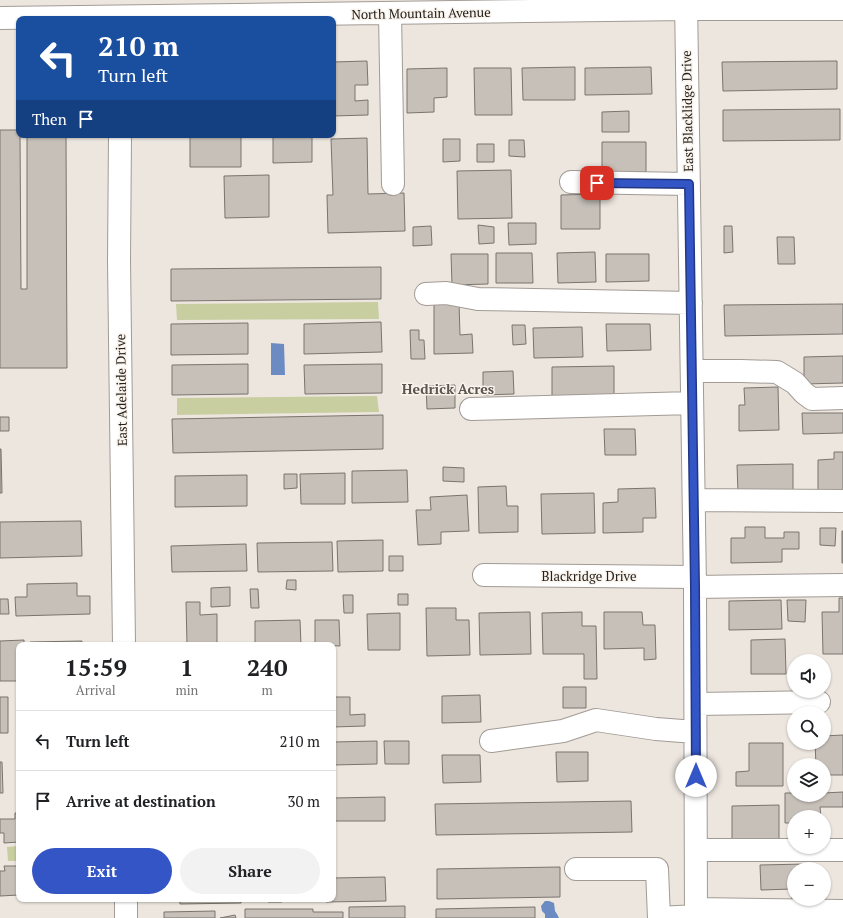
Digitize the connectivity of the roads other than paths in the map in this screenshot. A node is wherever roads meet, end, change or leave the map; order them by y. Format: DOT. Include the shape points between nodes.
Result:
graph roads {
  1 [pos="686,5"];
  2 [pos="843,9"];
  3 [pos="121,12"];
  4 [pos="390,13"];
  5 [pos="40,16"];
  6 [pos="219,16"];
  7 [pos="280,16"];
  8 [pos="16,17"];
  9 [pos="0,18"];
  10 [pos="120,138"];
  11 [pos="571,182"];
  12 [pos="393,184"];
  13 [pos="689,184"];
  14 [pos="426,294"];
  15 [pos="690,303"];
  16 [pos="692,371"];
  17 [pos="843,398"];
  18 [pos="692,403"];
  19 [pos="471,409"];
  20 [pos="694,500"];
  21 [pos="843,500"];
  22 [pos="484,575"];
  23 [pos="695,582"];
  24 [pos="843,585"];
  25 [pos="124,642"];
  26 [pos="819,702"];
  27 [pos="696,704"];
  28 [pos="696,732"];
  29 [pos="491,741"];
  30 [pos="696,850"];
  31 [pos="843,850"];
  32 [pos="576,869"];
  33 [pos="126,902"];
  34 [pos="843,911"];
  35 [pos="696,914"];
  36 [pos="126,918"];
  37 [pos="659,918"];
  1 -- 2 [label="street, North Mountain Avenue"];
  1 -- 4 [label="street, North Mountain Avenue"];
  1 -- 13 [label="street, East Blacklidge Drive"];
  3 -- 5 [label="street, North Mountain Avenue"];
  3 -- 6 [label="street, North Mountain Avenue"];
  4 -- 7 [label="street, North Mountain Avenue"];
  4 -- 12 [label="street"];
  8 -- 9 [label="street, North Mountain Avenue"];
  10 -- 25 [label="street, East Adelaide Drive"];
  11 -- 13 [label="street"];
  13 -- 15 [label="street, East Blacklidge Drive"];
  14 -- 15 [label="street" via="446,293 478,299"];
  15 -- 16 [label="street, East Blacklidge Drive"];
  16 -- 17 [label="street" via="778,372 812,399"];
  16 -- 18 [label="street, East Blacklidge Drive"];
  18 -- 19 [label="street"];
  18 -- 20 [label="street, East Blacklidge Drive"];
  20 -- 21 [label="street"];
  20 -- 23 [label="street, East Blacklidge Drive"];
  22 -- 23 [label="street, Blackridge Drive"];
  23 -- 24 [label="street, Blackridge Drive"];
  23 -- 27 [label="street, East Blacklidge Drive"];
  26 -- 27 [label="street"];
  27 -- 28 [label="street, East Blacklidge Drive"];
  28 -- 29 [label="street" via="596,720 563,731"];
  28 -- 30 [label="street, East Blacklidge Drive"];
  30 -- 31 [label="street"];
  30 -- 35 [label="street, East Blacklidge Drive"];
  32 -- 37 [label="street" via="657,869"];
  33 -- 36 [label="street"];
  34 -- 35 [label="street"];
  35 -- 37 [label="street"];
}
